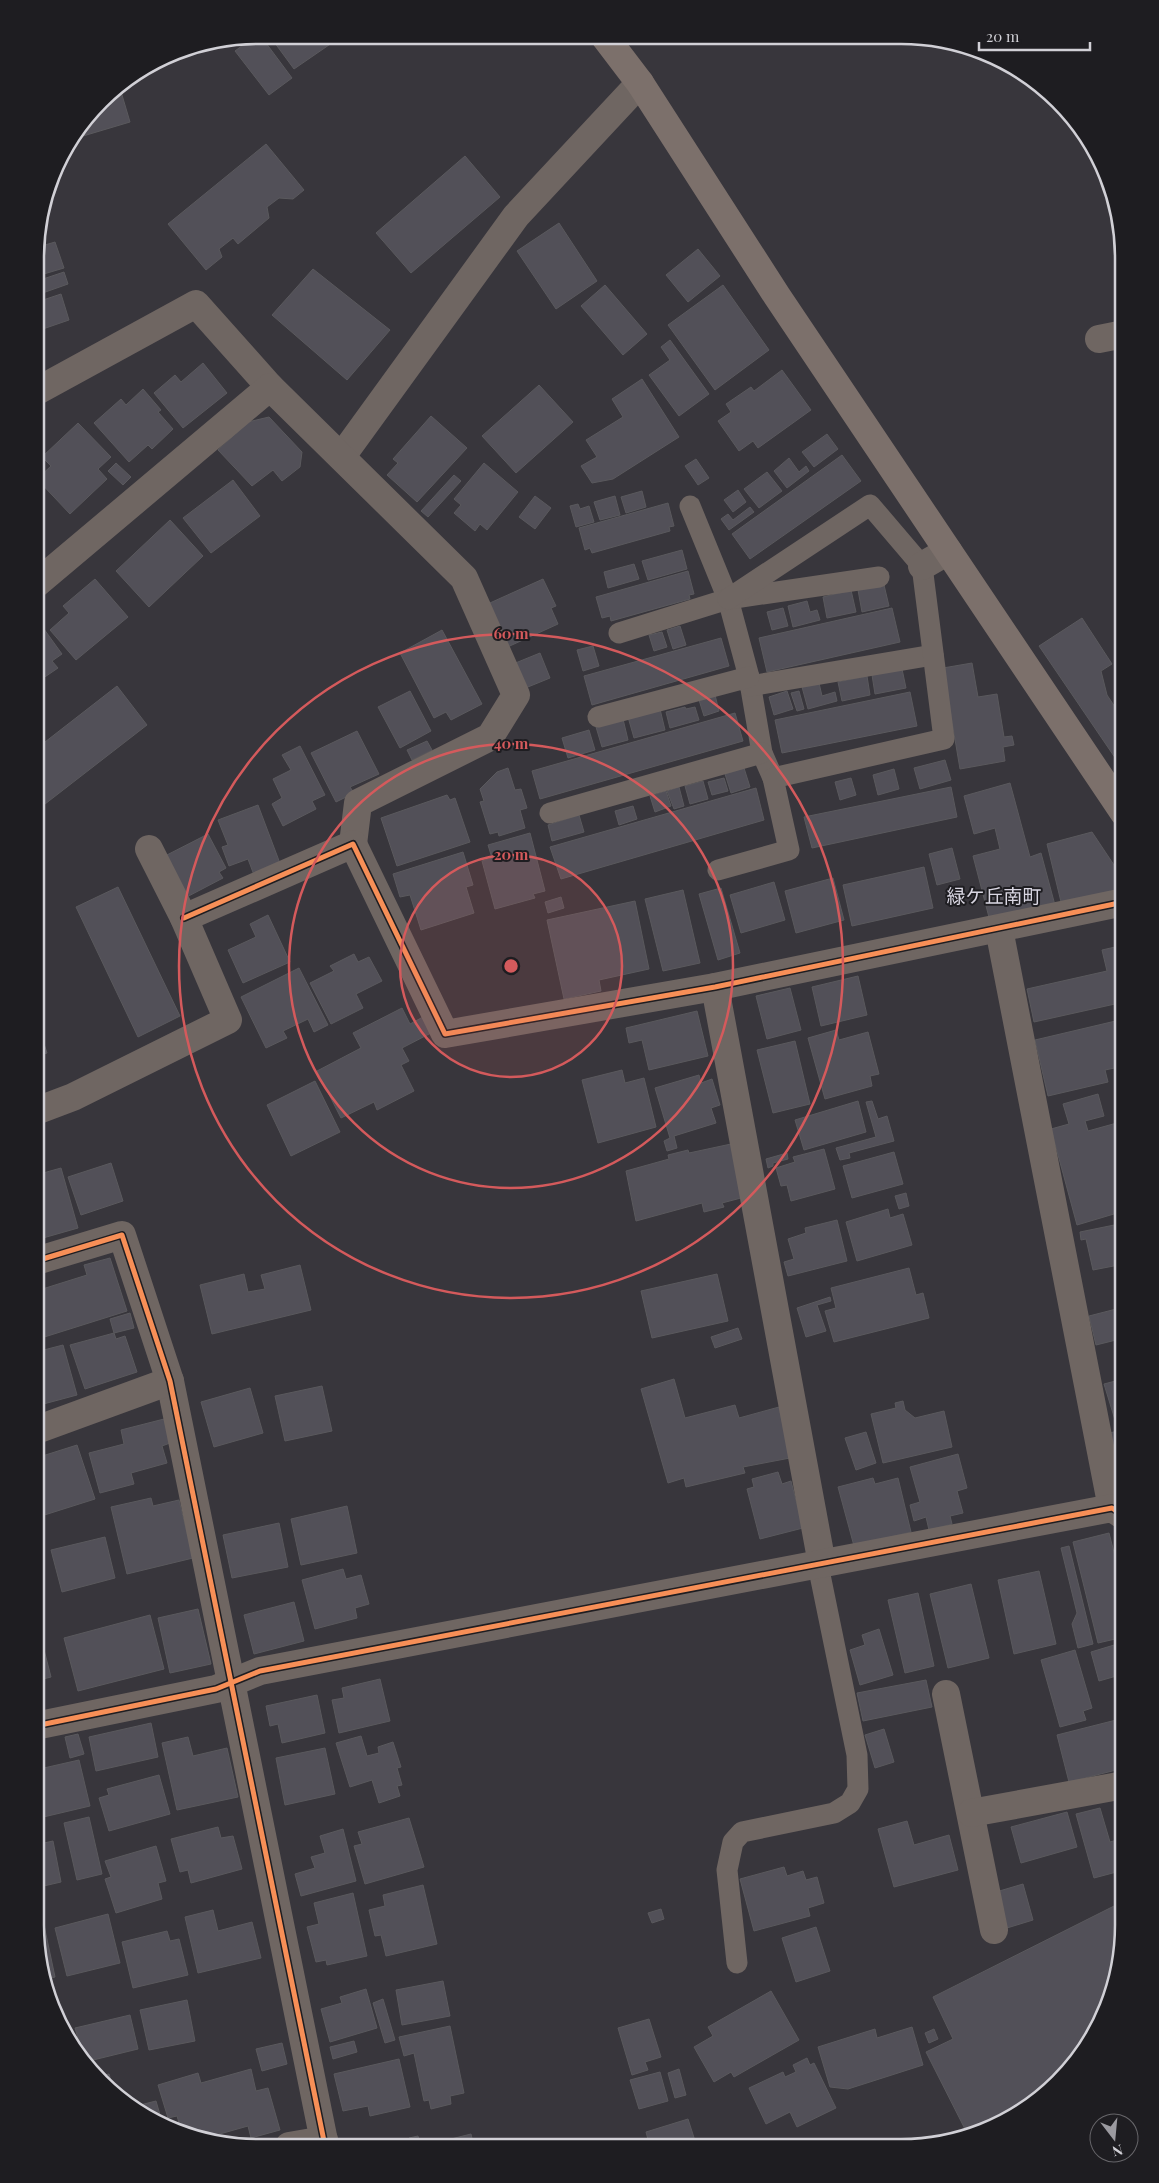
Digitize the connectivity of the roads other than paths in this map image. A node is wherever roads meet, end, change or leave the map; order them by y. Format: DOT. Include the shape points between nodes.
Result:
graph roads {
  1 [pos="609,44"];
  2 [pos="640,83"];
  3 [pos="44,387"];
  4 [pos="270,387"];
  5 [pos="342,456"];
  6 [pos="690,506"];
  7 [pos="948,551"];
  8 [pos="922,566"];
  9 [pos="44,577"];
  10 [pos="879,577"];
  11 [pos="728,599"];
  12 [pos="619,633"];
  13 [pos="933,655"];
  14 [pos="750,682"];
  15 [pos="598,717"];
  16 [pos="762,752"];
  17 [pos="773,778"];
  18 [pos="1115,800"];
  19 [pos="550,813"];
  20 [pos="352,844"];
  21 [pos="149,848"];
  22 [pos="718,870"];
  23 [pos="1115,904"];
  24 [pos="184,918"];
  25 [pos="999,929"];
  26 [pos="715,987"];
  27 [pos="44,1107"];
  28 [pos="44,1259"];
  29 [pos="170,1381"];
  30 [pos="44,1427"];
  31 [pos="1115,1497"];
  32 [pos="1115,1513"];
  33 [pos="820,1565"];
  34 [pos="231,1682"];
  35 [pos="946,1694"];
  36 [pos="44,1724"];
  37 [pos="1115,1787"];
  38 [pos="970,1813"];
  39 [pos="994,1930"];
  40 [pos="737,1964"];
  41 [pos="323,2139"];
  1 -- 2 [label="street"];
  2 -- 5 [label="street" via="516,216"];
  2 -- 7 [label="street" via="776,296"];
  3 -- 4 [label="street" via="196,304"];
  4 -- 5 [label="street"];
  4 -- 9 [label="street"];
  5 -- 20 [label="street" via="464,578 516,695 490,738 358,802"];
  6 -- 11 [label="lane"];
  7 -- 8 [label="street"];
  7 -- 18 [label="street"];
  8 -- 11 [label="lane" via="870,505"];
  8 -- 13 [label="lane"];
  10 -- 11 [label="lane"];
  11 -- 12 [label="lane"];
  11 -- 14 [label="lane"];
  13 -- 14 [label="lane"];
  13 -- 17 [label="lane" via="944,739"];
  14 -- 15 [label="lane"];
  14 -- 16 [label="lane"];
  16 -- 17 [label="lane"];
  16 -- 19 [label="lane"];
  17 -- 22 [label="lane" via="789,850"];
  20 -- 24 [label="street"];
  20 -- 26 [label="street" via="445,1034"];
  21 -- 24 [label="street"];
  23 -- 25 [label="street"];
  24 -- 27 [label="street" via="228,1020 73,1097"];
  25 -- 26 [label="street"];
  25 -- 31 [label="street"];
  26 -- 33 [label="street"];
  28 -- 29 [label="street" via="122,1235"];
  29 -- 30 [label="street"];
  29 -- 34 [label="street"];
  32 -- 33 [label="street"];
  33 -- 34 [label="street" via="260,1671"];
  33 -- 40 [label="lane" via="857,1755 858,1788 850,1803 834,1814 742,1832 733,1842 727,1870"];
  34 -- 36 [label="street" via="216,1689"];
  34 -- 41 [label="street"];
  35 -- 38 [label="street"];
  37 -- 38 [label="street"];
  38 -- 39 [label="street"];
}
